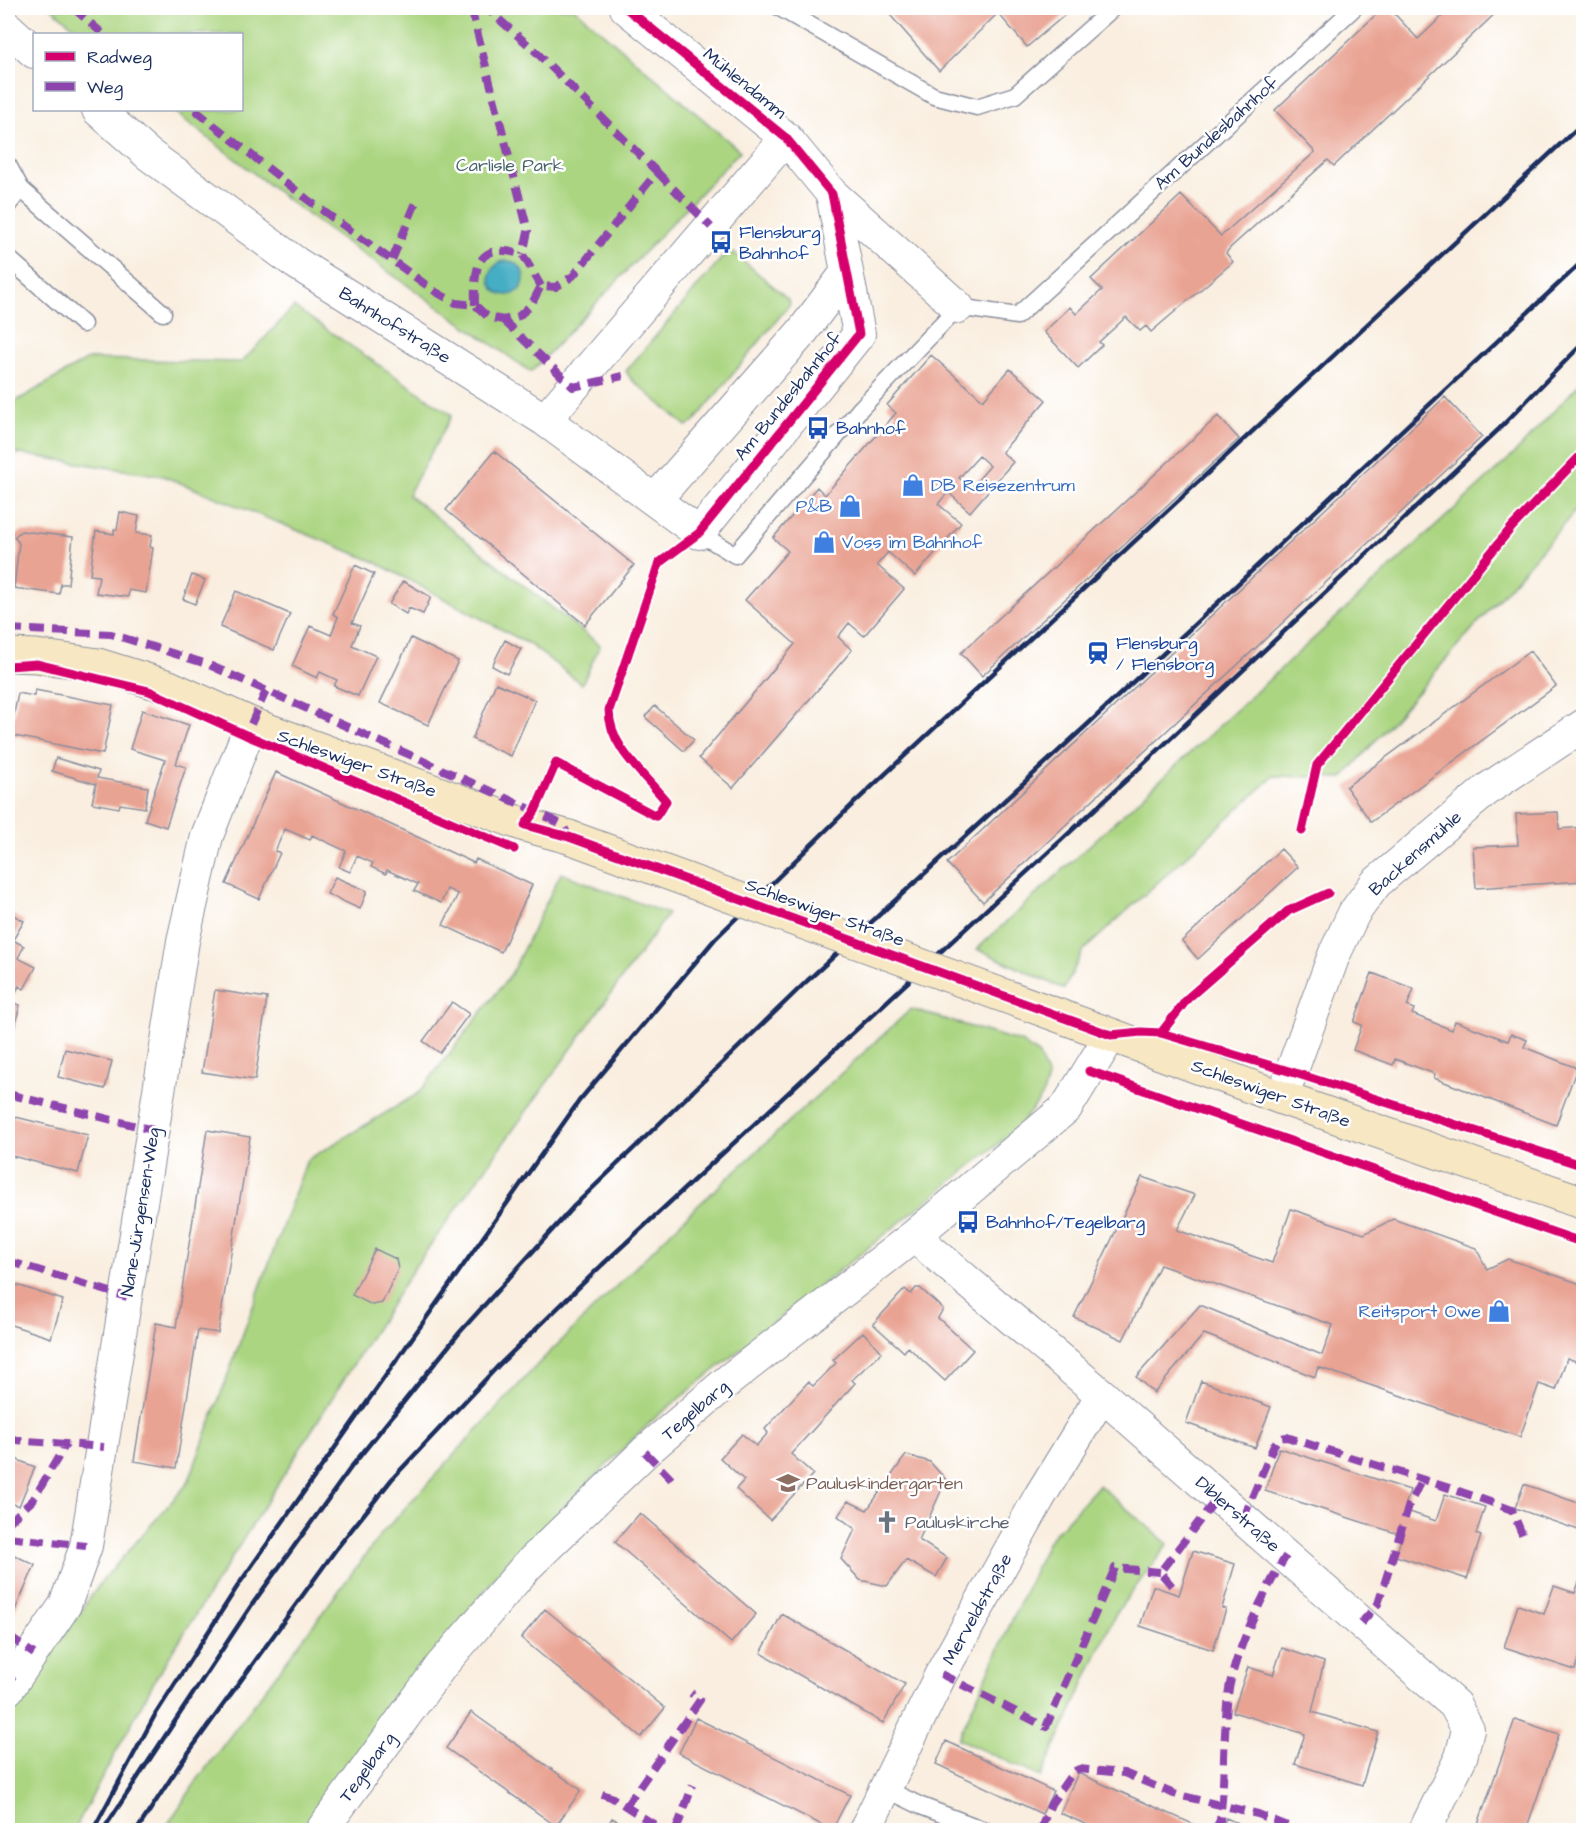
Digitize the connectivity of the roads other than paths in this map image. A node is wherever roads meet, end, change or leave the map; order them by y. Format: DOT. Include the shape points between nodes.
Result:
graph roads {
  1 [pos="626,8"];
  2 [pos="780,8"];
  3 [pos="1113,8"];
  4 [pos="1354,8"];
  5 [pos="8,28"];
  6 [pos="33,51"];
  7 [pos="99,111"];
  8 [pos="786,138"];
  9 [pos="8,165"];
  10 [pos="21,189"];
  11 [pos="832,194"];
  12 [pos="8,205"];
  13 [pos="8,258"];
  14 [pos="847,272"];
  15 [pos="958,307"];
  16 [pos="163,313"];
  17 [pos="83,324"];
  18 [pos="545,420"];
  19 [pos="656,500"];
  20 [pos="699,533"];
  21 [pos="8,655"];
  22 [pos="251,724"];
  23 [pos="1584,725"];
  24 [pos="1111,1035"];
  25 [pos="1282,1098"];
  26 [pos="1584,1203"];
  27 [pos="914,1236"];
  28 [pos="1102,1395"];
  29 [pos="8,1689"];
  30 [pos="886,1789"];
  31 [pos="322,1830"];
  32 [pos="866,1830"];
  33 [pos="984,1830"];
  34 [pos="1425,1830"];
  1 -- 8 [label="street, Mühlendamm"];
  2 -- 3 [label="lane" via="934,96 976,107 1015,95"];
  4 -- 15 [label="lane, Am Bundesbahnhof" via="1017,316"];
  5 -- 6 [label="street"];
  7 -- 18 [label="street, Bahnhofstraße" via="148,154 296,262"];
  8 -- 11 [label="street, Mühlendamm"];
  8 -- 18 [label="street"];
  9 -- 10 [label="lane"];
  10 -- 12 [label="lane"];
  10 -- 16 [label="lane"];
  11 -- 14 [label="street, Am Bundesbahnhof"];
  11 -- 15 [label="street, Mühlendamm"];
  13 -- 17 [label="lane"];
  14 -- 19 [label="street, Am Bundesbahnhof" via="802,332"];
  14 -- 20 [label="street, Am Bundesbahnhof" via="859,334"];
  15 -- 20 [label="lane" via="861,408 735,555"];
  18 -- 19 [label="street, Bahnhofstraße"];
  19 -- 20 [label="street, Bahnhofstraße"];
  21 -- 22 [label="main road, Schleswiger Straße" via="98,665 169,687"];
  22 -- 24 [label="main road, Schleswiger Straße, bridge"];
  22 -- 29 [label="street, Nane-Jürgensen-Weg" via="207,836 183,941 86,1546 64,1605"];
  23 -- 25 [label="street, Backensmühle" via="1489,788 1376,883 1354,913 1334,955"];
  24 -- 25 [label="main road, Schleswiger Straße"];
  24 -- 27 [label="street, Tegelbarg" via="1066,1108"];
  25 -- 26 [label="main road, Schleswiger Straße"];
  27 -- 28 [label="street, Diblerstraße"];
  27 -- 31 [label="street, Tegelbarg" via="729,1380 645,1452 527,1566 441,1666"];
  28 -- 30 [label="street, Merveldstraße" via="1040,1496 941,1674"];
  28 -- 34 [label="street, Diblerstraße" via="1455,1705 1467,1730 1463,1748"];
  30 -- 32 [label="street, Merveldstraße"];
  30 -- 33 [label="lane"];
}
